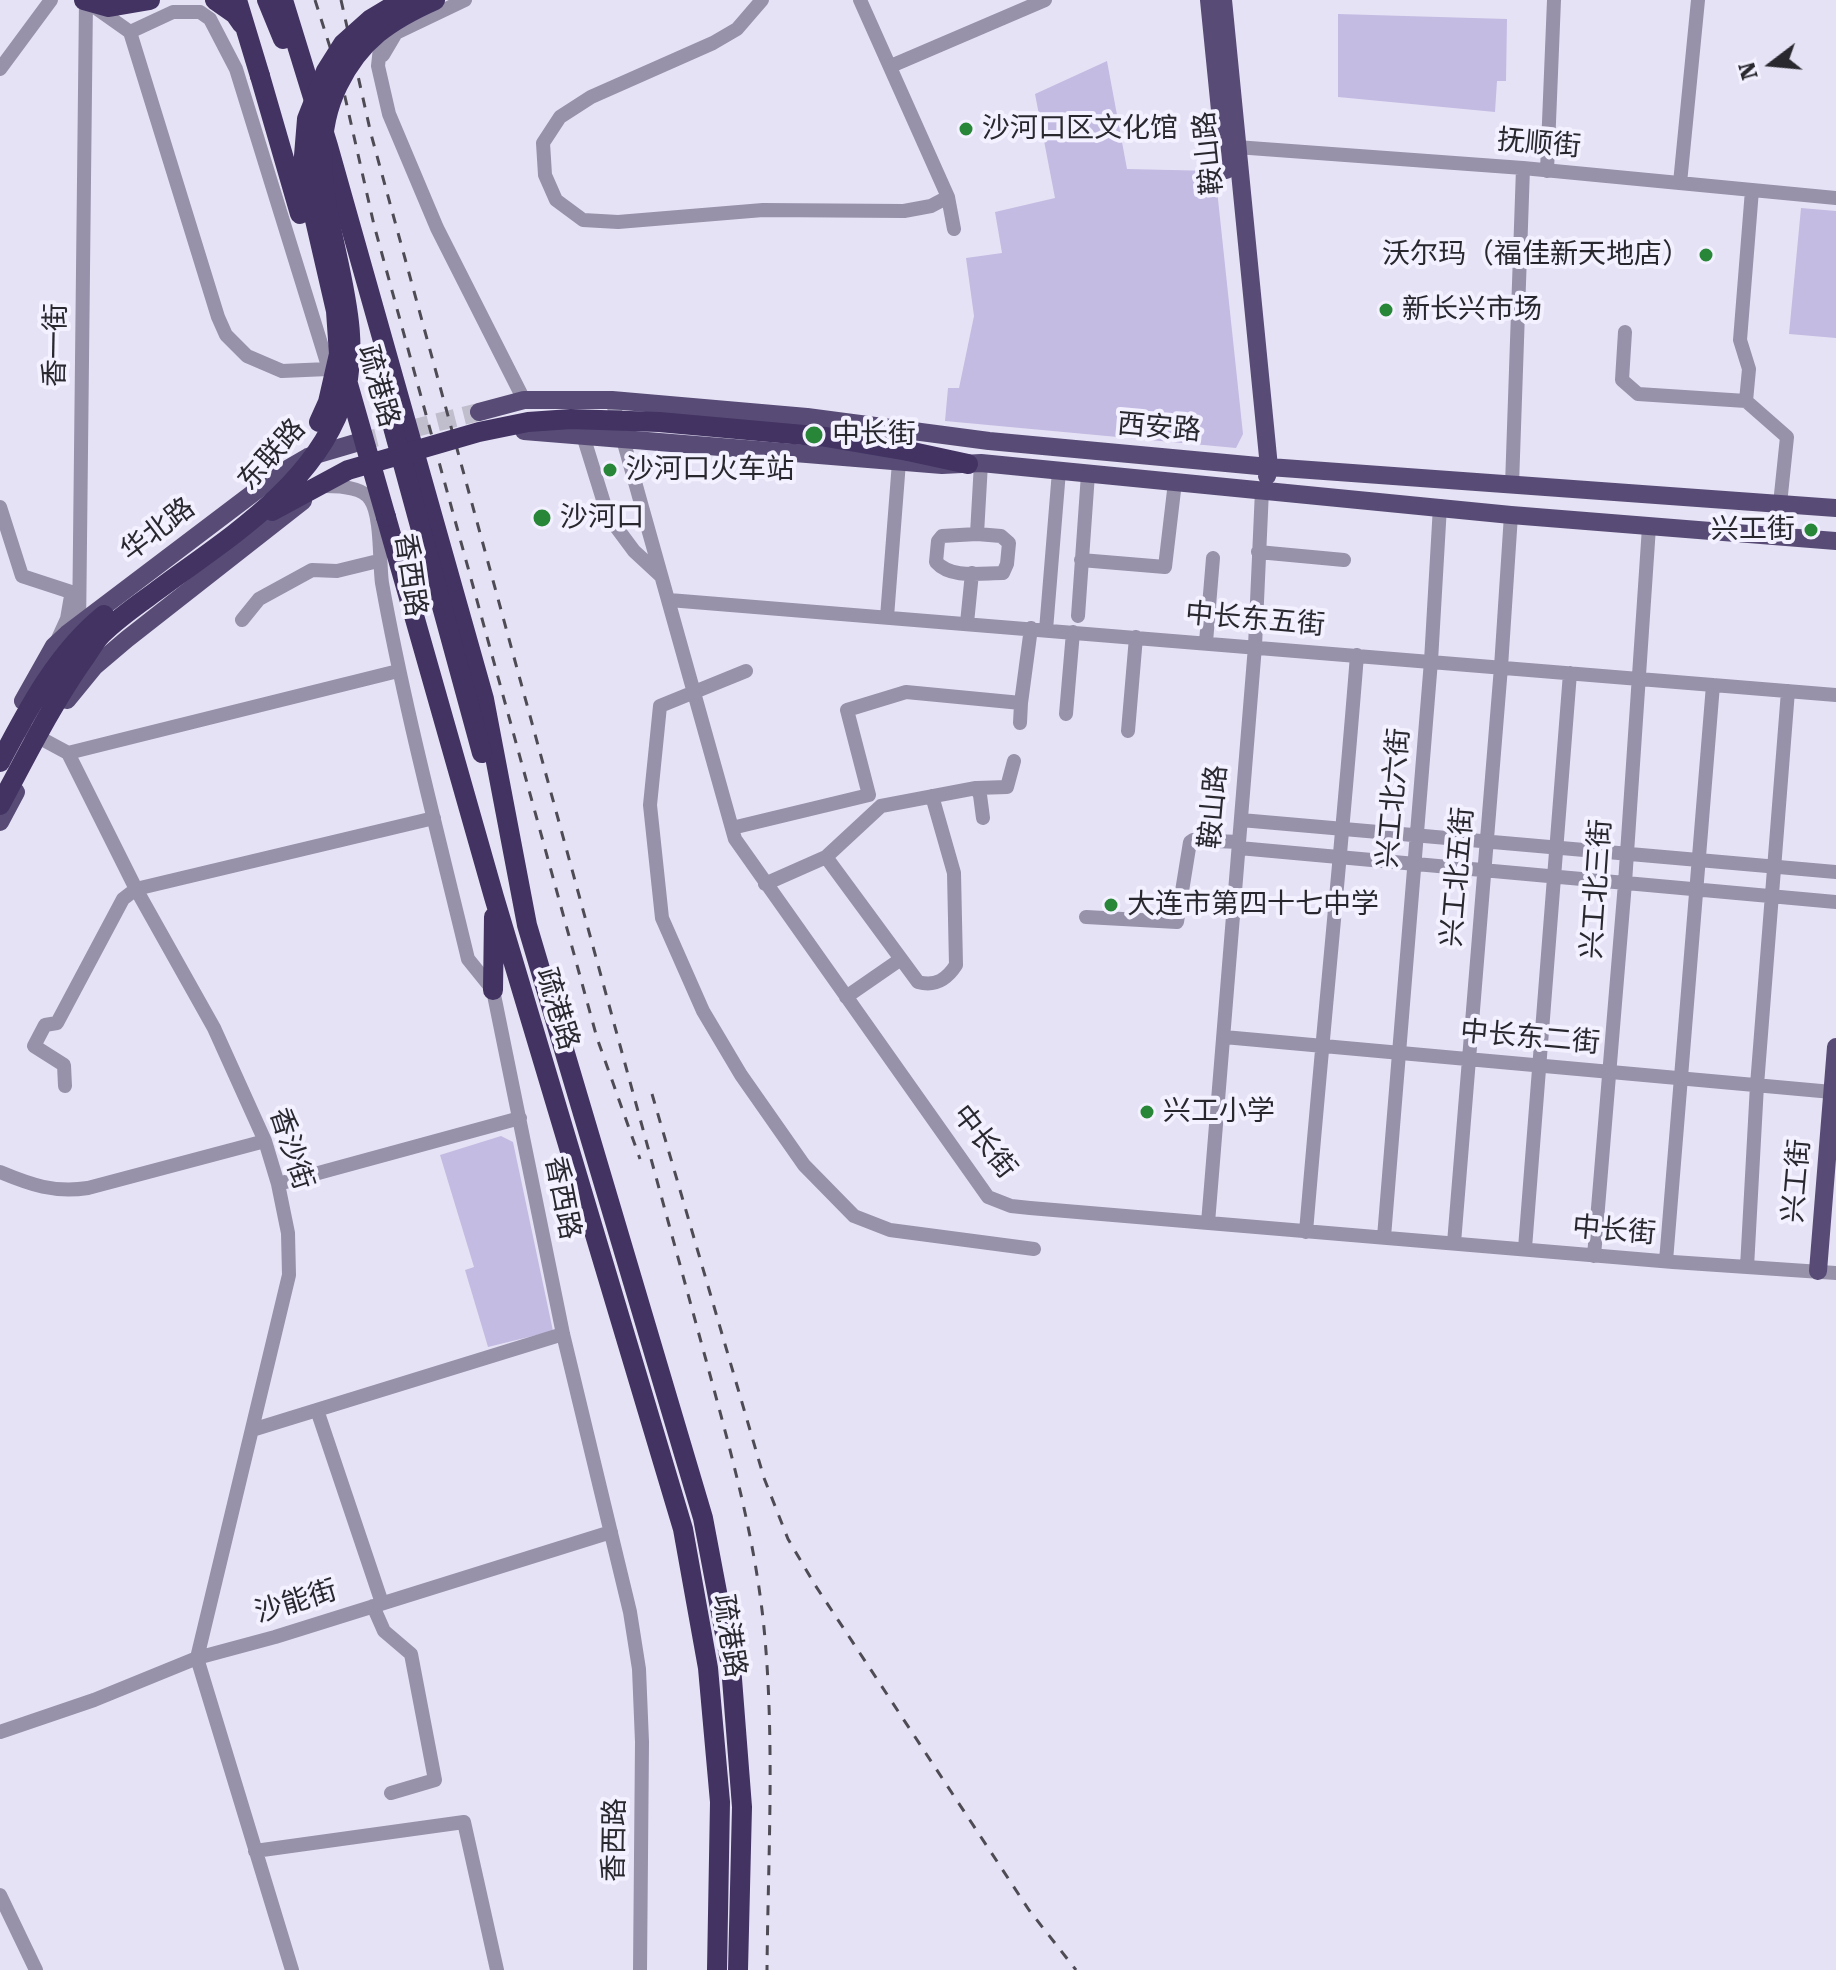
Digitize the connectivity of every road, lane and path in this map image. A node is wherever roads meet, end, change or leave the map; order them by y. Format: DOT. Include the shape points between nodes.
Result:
graph roads {
  1 [pos="51,0"];
  2 [pos="83,0"];
  3 [pos="150,0"];
  4 [pos="215,0"];
  5 [pos="235,0"];
  6 [pos="267,0"];
  7 [pos="283,0"];
  8 [pos="388,0"];
  9 [pos="403,0"];
  10 [pos="465,0"];
  11 [pos="762,0"];
  12 [pos="860,0"];
  13 [pos="1045,0"];
  14 [pos="1209,0"];
  15 [pos="1223,0"];
  16 [pos="1554,0"];
  17 [pos="1698,0"];
  18 [pos="439,3"];
  19 [pos="247,31"];
  20 [pos="130,32"];
  21 [pos="378,66"];
  22 [pos="891,66"];
  23 [pos="0,69"];
  24 [pos="328,146"];
  25 [pos="1236,147"];
  26 [pos="1523,168"];
  27 [pos="1547,171"];
  28 [pos="1680,183"];
  29 [pos="326,188"];
  30 [pos="1752,190"];
  31 [pos="948,197"];
  32 [pos="1836,198"];
  33 [pos="954,229"];
  34 [pos="1625,332"];
  35 [pos="328,369"];
  36 [pos="524,400"];
  37 [pos="571,400"];
  38 [pos="612,400"];
  39 [pos="1746,401"];
  40 [pos="479,412"];
  41 [pos="563,433"];
  42 [pos="583,435"];
  43 [pos="483,439"];
  44 [pos="623,439"];
  45 [pos="359,442"];
  46 [pos="589,454"];
  47 [pos="904,456"];
  48 [pos="975,464"];
  49 [pos="1263,466"];
  50 [pos="1059,471"];
  51 [pos="364,472"];
  52 [pos="1088,474"];
  53 [pos="1175,482"];
  54 [pos="1512,485"];
  55 [pos="325,486"];
  56 [pos="1262,490"];
  57 [pos="1780,504"];
  58 [pos="1440,506"];
  59 [pos="0,507"];
  60 [pos="1836,508"];
  61 [pos="1511,515"];
  62 [pos="1649,527"];
  63 [pos="240,528"];
  64 [pos="977,534"];
  65 [pos="1836,541"];
  66 [pos="1258,552"];
  67 [pos="1213,558"];
  68 [pos="1081,560"];
  69 [pos="1344,560"];
  70 [pos="378,561"];
  71 [pos="972,573"];
  72 [pos="661,576"];
  73 [pos="71,592"];
  74 [pos="669,600"];
  75 [pos="1078,616"];
  76 [pos="887,617"];
  77 [pos="242,620"];
  78 [pos="967,623"];
  79 [pos="79,625"];
  80 [pos="1038,629"];
  81 [pos="1073,632"];
  82 [pos="1136,637"];
  83 [pos="1206,642"];
  84 [pos="54,646"];
  85 [pos="1255,646"];
  86 [pos="1357,655"];
  87 [pos="1431,661"];
  88 [pos="1501,667"];
  89 [pos="398,671"];
  90 [pos="746,671"];
  91 [pos="1570,673"];
  92 [pos="1638,678"];
  93 [pos="1713,685"];
  94 [pos="73,690"];
  95 [pos="693,691"];
  96 [pos="1788,691"];
  97 [pos="1836,695"];
  98 [pos="1021,703"];
  99 [pos="1066,714"];
  100 [pos="12,721"];
  101 [pos="1020,723"];
  102 [pos="1128,731"];
  103 [pos="44,740"];
  104 [pos="0,743"];
  105 [pos="68,753"];
  106 [pos="1014,761"];
  107 [pos="0,762"];
  108 [pos="976,788"];
  109 [pos="932,796"];
  110 [pos="0,805"];
  111 [pos="434,818"];
  112 [pos="983,818"];
  113 [pos="1241,820"];
  114 [pos="0,822"];
  115 [pos="732,828"];
  116 [pos="1343,829"];
  117 [pos="1418,834"];
  118 [pos="1487,840"];
  119 [pos="1239,845"];
  120 [pos="1557,847"];
  121 [pos="1626,854"];
  122 [pos="826,857"];
  123 [pos="1341,857"];
  124 [pos="1699,860"];
  125 [pos="1415,864"];
  126 [pos="1775,866"];
  127 [pos="1485,871"];
  128 [pos="1836,872"];
  129 [pos="1555,877"];
  130 [pos="1625,883"];
  131 [pos="765,884"];
  132 [pos="136,889"];
  133 [pos="1697,890"];
  134 [pos="1772,896"];
  135 [pos="494,897"];
  136 [pos="1836,902"];
  137 [pos="1086,917"];
  138 [pos="527,925"];
  139 [pos="901,959"];
  140 [pos="493,990"];
  141 [pos="846,997"];
  142 [pos="1224,1037"];
  143 [pos="1321,1046"];
  144 [pos="1836,1047"];
  145 [pos="1399,1053"];
  146 [pos="1469,1059"];
  147 [pos="1538,1065"];
  148 [pos="1609,1071"];
  149 [pos="1681,1078"];
  150 [pos="1757,1085"];
  151 [pos="65,1086"];
  152 [pos="1832,1092"];
  153 [pos="520,1118"];
  154 [pos="265,1141"];
  155 [pos="0,1172"];
  156 [pos="278,1184"];
  157 [pos="1208,1223"];
  158 [pos="1306,1232"];
  159 [pos="1384,1237"];
  160 [pos="1454,1243"];
  161 [pos="1525,1248"];
  162 [pos="1034,1249"];
  163 [pos="1594,1256"];
  164 [pos="1666,1261"];
  165 [pos="1747,1267"];
  166 [pos="1827,1272"];
  167 [pos="563,1334"];
  168 [pos="317,1410"];
  169 [pos="252,1430"];
  170 [pos="611,1532"];
  171 [pos="378,1605"];
  172 [pos="197,1658"];
  173 [pos="0,1732"];
  174 [pos="391,1793"];
  175 [pos="255,1851"];
  176 [pos="0,1895"];
  177 [pos="5,1917"];
  178 [pos="36,1970"];
  179 [pos="292,1970"];
  180 [pos="497,1970"];
  181 [pos="640,1970"];
  182 [pos="717,1970"];
  183 [pos="738,1970"];
  1 -- 23 [label="street"];
  2 -- 3 [label="highway" via="109,7"];
  2 -- 20 [label="street"];
  2 -- 73 [label="street, 香一街"];
  2 -- 79 [label="street, 香一街"];
  4 -- 19 [label="highway"];
  5 -- 19 [label="highway"];
  6 -- 24 [label="highway"];
  7 -- 24 [label="highway"];
  8 -- 21 [label="street"];
  9 -- 107 [label="highway, 东联路, bridge" via="343,44 307,119 303,168 336,311 339,354 328,402 311,442 265,491 92,625 52,671"];
  10 -- 18 [label="street"];
  11 -- 31 [label="street" via="737,29 713,43 591,97 560,117 543,143 545,175 556,200 583,220 618,222 763,210 904,211"];
  12 -- 22 [label="street"];
  13 -- 22 [label="street"];
  14 -- 49 [label="main road, 鞍山路"];
  15 -- 25 [label="main road, 鞍山路"];
  16 -- 27 [label="street"];
  17 -- 28 [label="street"];
  18 -- 21 [label="street" via="396,33"];
  18 -- 29 [label="highway, 东联路, bridge" via="412,10 379,31 350,60 324,124"];
  19 -- 135 [label="highway, 疏港路, bridge"];
  20 -- 35 [label="street" via="226,335 247,356 282,371"];
  20 -- 35 [label="street" via="173,12 200,12 210,19 236,69"];
  21 -- 36 [label="street" via="408,162"];
  22 -- 31 [label="street"];
  24 -- 138 [label="highway" via="484,699"];
  25 -- 26 [label="street, 抚顺街"];
  25 -- 49 [label="main road, 鞍山路"];
  26 -- 27 [label="street, 抚顺街"];
  26 -- 54 [label="street"];
  27 -- 28 [label="street, 抚顺街"];
  28 -- 30 [label="street, 抚顺街"];
  29 -- 63 [label="highway, 东联路, bridge" via="345,285 353,358 349,384 325,441 274,500"];
  29 -- 138 [label="highway, bridge"];
  30 -- 32 [label="street, 抚顺街"];
  30 -- 39 [label="street" via="1740,340 1749,369"];
  31 -- 33 [label="street"];
  34 -- 39 [label="street" via="1622,380 1638,394"];
  35 -- 45 [label="street"];
  36 -- 37 [label="main road, 西安路"];
  36 -- 40 [label="main road, 西安路"];
  37 -- 38 [label="main road, 西安路"];
  37 -- 42 [label="street"];
  38 -- 44 [label="street, 中长街"];
  38 -- 49 [label="main road, 西安路"];
  39 -- 57 [label="street" via="1787,437"];
  41 -- 42 [label="main road"];
  41 -- 43 [label="main road" via="526,431"];
  41 -- 46 [label="street"];
  42 -- 44 [label="main road"];
  42 -- 46 [label="street"];
  44 -- 47 [label="main road"];
  44 -- 72 [label="street, 中长街"];
  45 -- 79 [label="main road, 华北路" via="308,457 277,475"];
  46 -- 72 [label="street" via="608,516"];
  47 -- 48 [label="highway"];
  47 -- 63 [label="highway, bridge" via="826,437 647,421 528,422 348,470"];
  47 -- 76 [label="street"];
  48 -- 50 [label="main road, 西安路"];
  48 -- 64 [label="street"];
  49 -- 54 [label="main road, 西安路"];
  49 -- 56 [label="main road, 鞍山路"];
  50 -- 52 [label="main road, 西安路"];
  50 -- 80 [label="street"];
  51 -- 55 [label="main road"];
  52 -- 53 [label="main road, 西安路"];
  52 -- 68 [label="street"];
  53 -- 56 [label="main road, 西安路"];
  53 -- 68 [label="street" via="1165,567"];
  54 -- 57 [label="main road, 西安路"];
  55 -- 70 [label="street, 香西路" via="369,497 376,511"];
  55 -- 94 [label="main road" via="127,639"];
  56 -- 58 [label="main road, 西安路"];
  56 -- 66 [label="street, 鞍山路"];
  57 -- 60 [label="main road, 西安路"];
  58 -- 61 [label="main road, 西安路"];
  58 -- 87 [label="street, 兴工北六街"];
  59 -- 73 [label="street" via="22,576"];
  61 -- 62 [label="main road, 西安路"];
  61 -- 88 [label="street, 兴工北五街"];
  62 -- 65 [label="main road, 西安路"];
  62 -- 92 [label="street, 兴工北三街"];
  63 -- 110 [label="highway, 东联路, bridge" via="102,634 44,722"];
  64 -- 71 [label="street" via="1001,536 1009,543 1007,564 1003,573"];
  64 -- 71 [label="street" via="942,536 938,541 936,562 942,569"];
  66 -- 69 [label="street"];
  66 -- 85 [label="street, 鞍山路"];
  67 -- 83 [label="street"];
  68 -- 75 [label="street"];
  70 -- 77 [label="street" via="337,571 312,570 259,599"];
  70 -- 89 [label="street, 香西路"];
  71 -- 78 [label="street"];
  72 -- 74 [label="street, 中长街"];
  73 -- 84 [label="street, 香一街" via="67,619"];
  74 -- 76 [label="street, 中长东五街"];
  74 -- 95 [label="street, 中长街"];
  76 -- 78 [label="street, 中长东五街"];
  78 -- 80 [label="street, 中长东五街"];
  79 -- 84 [label="main road, 华北路"];
  79 -- 94 [label="street, 香一街"];
  80 -- 81 [label="street, 中长东五街"];
  80 -- 98 [label="street"];
  81 -- 82 [label="street, 中长东五街"];
  81 -- 99 [label="street"];
  82 -- 83 [label="street, 中长东五街"];
  82 -- 102 [label="street"];
  83 -- 85 [label="street, 中长东五街"];
  84 -- 100 [label="main road"];
  85 -- 86 [label="street, 中长东五街"];
  85 -- 113 [label="street, 鞍山路"];
  86 -- 87 [label="street, 中长东五街"];
  86 -- 116 [label="street"];
  87 -- 88 [label="street, 中长东五街"];
  87 -- 117 [label="street, 兴工北六街"];
  88 -- 91 [label="street, 中长东五街"];
  88 -- 118 [label="street, 兴工北五街"];
  89 -- 105 [label="street"];
  89 -- 111 [label="street, 香西路"];
  90 -- 95 [label="street"];
  91 -- 92 [label="street, 中长东五街"];
  91 -- 120 [label="street"];
  92 -- 93 [label="street, 中长东五街"];
  92 -- 121 [label="street, 兴工北三街"];
  93 -- 96 [label="street, 中长东五街"];
  93 -- 124 [label="street"];
  94 -- 103 [label="main road"];
  95 -- 115 [label="street, 中长街"];
  95 -- 162 [label="street" via="660,706 650,805 662,918 703,1011 734,1062 804,1165 854,1216 890,1230"];
  96 -- 97 [label="street, 中长东五街"];
  96 -- 126 [label="street"];
  98 -- 101 [label="street"];
  98 -- 115 [label="street" via="906,692 847,710 869,795"];
  100 -- 103 [label="street"];
  100 -- 104 [label="main road"];
  103 -- 105 [label="street"];
  103 -- 114 [label="main road"];
  105 -- 132 [label="street, 香沙街"];
  106 -- 108 [label="street" via="1007,787"];
  108 -- 109 [label="street"];
  108 -- 112 [label="street"];
  109 -- 122 [label="street" via="881,806"];
  109 -- 139 [label="street" via="954,873 956,965 942,981 928,985 918,982"];
  111 -- 132 [label="street"];
  111 -- 140 [label="street, 香西路" via="468,959"];
  113 -- 116 [label="street"];
  113 -- 119 [label="street, 鞍山路"];
  115 -- 131 [label="street, 中长街"];
  116 -- 117 [label="street"];
  116 -- 123 [label="street"];
  117 -- 118 [label="street"];
  117 -- 125 [label="street, 兴工北六街"];
  118 -- 120 [label="street"];
  118 -- 127 [label="street, 兴工北五街"];
  119 -- 123 [label="street"];
  119 -- 137 [label="street" via="1190,842 1177,922"];
  119 -- 142 [label="street, 鞍山路"];
  120 -- 121 [label="street"];
  120 -- 129 [label="street"];
  121 -- 124 [label="street"];
  121 -- 130 [label="street, 兴工北三街"];
  122 -- 131 [label="street"];
  122 -- 139 [label="street"];
  123 -- 125 [label="street"];
  123 -- 143 [label="street"];
  124 -- 126 [label="street"];
  124 -- 133 [label="street"];
  125 -- 127 [label="street"];
  125 -- 145 [label="street, 兴工北六街"];
  126 -- 128 [label="street"];
  126 -- 134 [label="street"];
  127 -- 129 [label="street"];
  127 -- 146 [label="street, 兴工北五街"];
  129 -- 130 [label="street"];
  129 -- 147 [label="street"];
  130 -- 133 [label="street"];
  130 -- 148 [label="street, 兴工北三街"];
  131 -- 141 [label="street, 中长街"];
  132 -- 151 [label="street" via="123,899 57,1023 45,1025 34,1046 64,1065"];
  132 -- 154 [label="street, 香沙街" via="214,1028"];
  133 -- 134 [label="street"];
  133 -- 149 [label="street"];
  134 -- 136 [label="street"];
  134 -- 150 [label="street"];
  135 -- 140 [label="highway"];
  135 -- 182 [label="highway, 疏港路" via="683,1529 708,1668 720,1802"];
  138 -- 183 [label="highway" via="703,1518 731,1666 742,1807"];
  139 -- 141 [label="street"];
  140 -- 153 [label="street, 香西路"];
  141 -- 157 [label="street, 中长街" via="988,1197 1011,1206"];
  142 -- 143 [label="street, 中长东二街"];
  142 -- 157 [label="street, 鞍山路"];
  143 -- 145 [label="street, 中长东二街"];
  143 -- 158 [label="street"];
  144 -- 152 [label="main road, 兴工街"];
  145 -- 146 [label="street, 中长东二街"];
  145 -- 159 [label="street, 兴工北六街"];
  146 -- 147 [label="street, 中长东二街"];
  146 -- 160 [label="street, 兴工北五街"];
  147 -- 148 [label="street, 中长东二街"];
  147 -- 161 [label="street"];
  148 -- 149 [label="street, 中长东二街"];
  148 -- 163 [label="street, 兴工北三街"];
  149 -- 150 [label="street, 中长东二街"];
  149 -- 164 [label="street"];
  150 -- 152 [label="street, 中长东二街"];
  150 -- 165 [label="street"];
  152 -- 166 [label="main road, 兴工街"];
  153 -- 156 [label="street"];
  153 -- 167 [label="street, 香西路"];
  154 -- 155 [label="street" via="68,1191 33,1186"];
  154 -- 156 [label="street, 香沙街"];
  156 -- 169 [label="street, 香沙街" via="288,1233 289,1275"];
  157 -- 158 [label="street, 中长街"];
  158 -- 159 [label="street, 中长街"];
  159 -- 160 [label="street, 中长街"];
  160 -- 161 [label="street, 中长街"];
  161 -- 163 [label="street, 中长街"];
  163 -- 164 [label="street, 中长街"];
  164 -- 165 [label="street, 中长街"];
  165 -- 166 [label="street, 中长街"];
  167 -- 168 [label="street"];
  167 -- 170 [label="street, 香西路"];
  168 -- 169 [label="street"];
  168 -- 171 [label="street"];
  169 -- 172 [label="street, 香沙街"];
  170 -- 171 [label="street, 沙能街"];
  170 -- 181 [label="street, 香西路" via="639,1669"];
  171 -- 172 [label="street, 沙能街"];
  171 -- 174 [label="street" via="384,1631 411,1654 435,1780"];
  172 -- 173 [label="street, 沙能街"];
  172 -- 175 [label="street"];
  175 -- 179 [label="street"];
  175 -- 180 [label="street" via="464,1822"];
  176 -- 177 [label="street"];
  177 -- 178 [label="street"];
}
